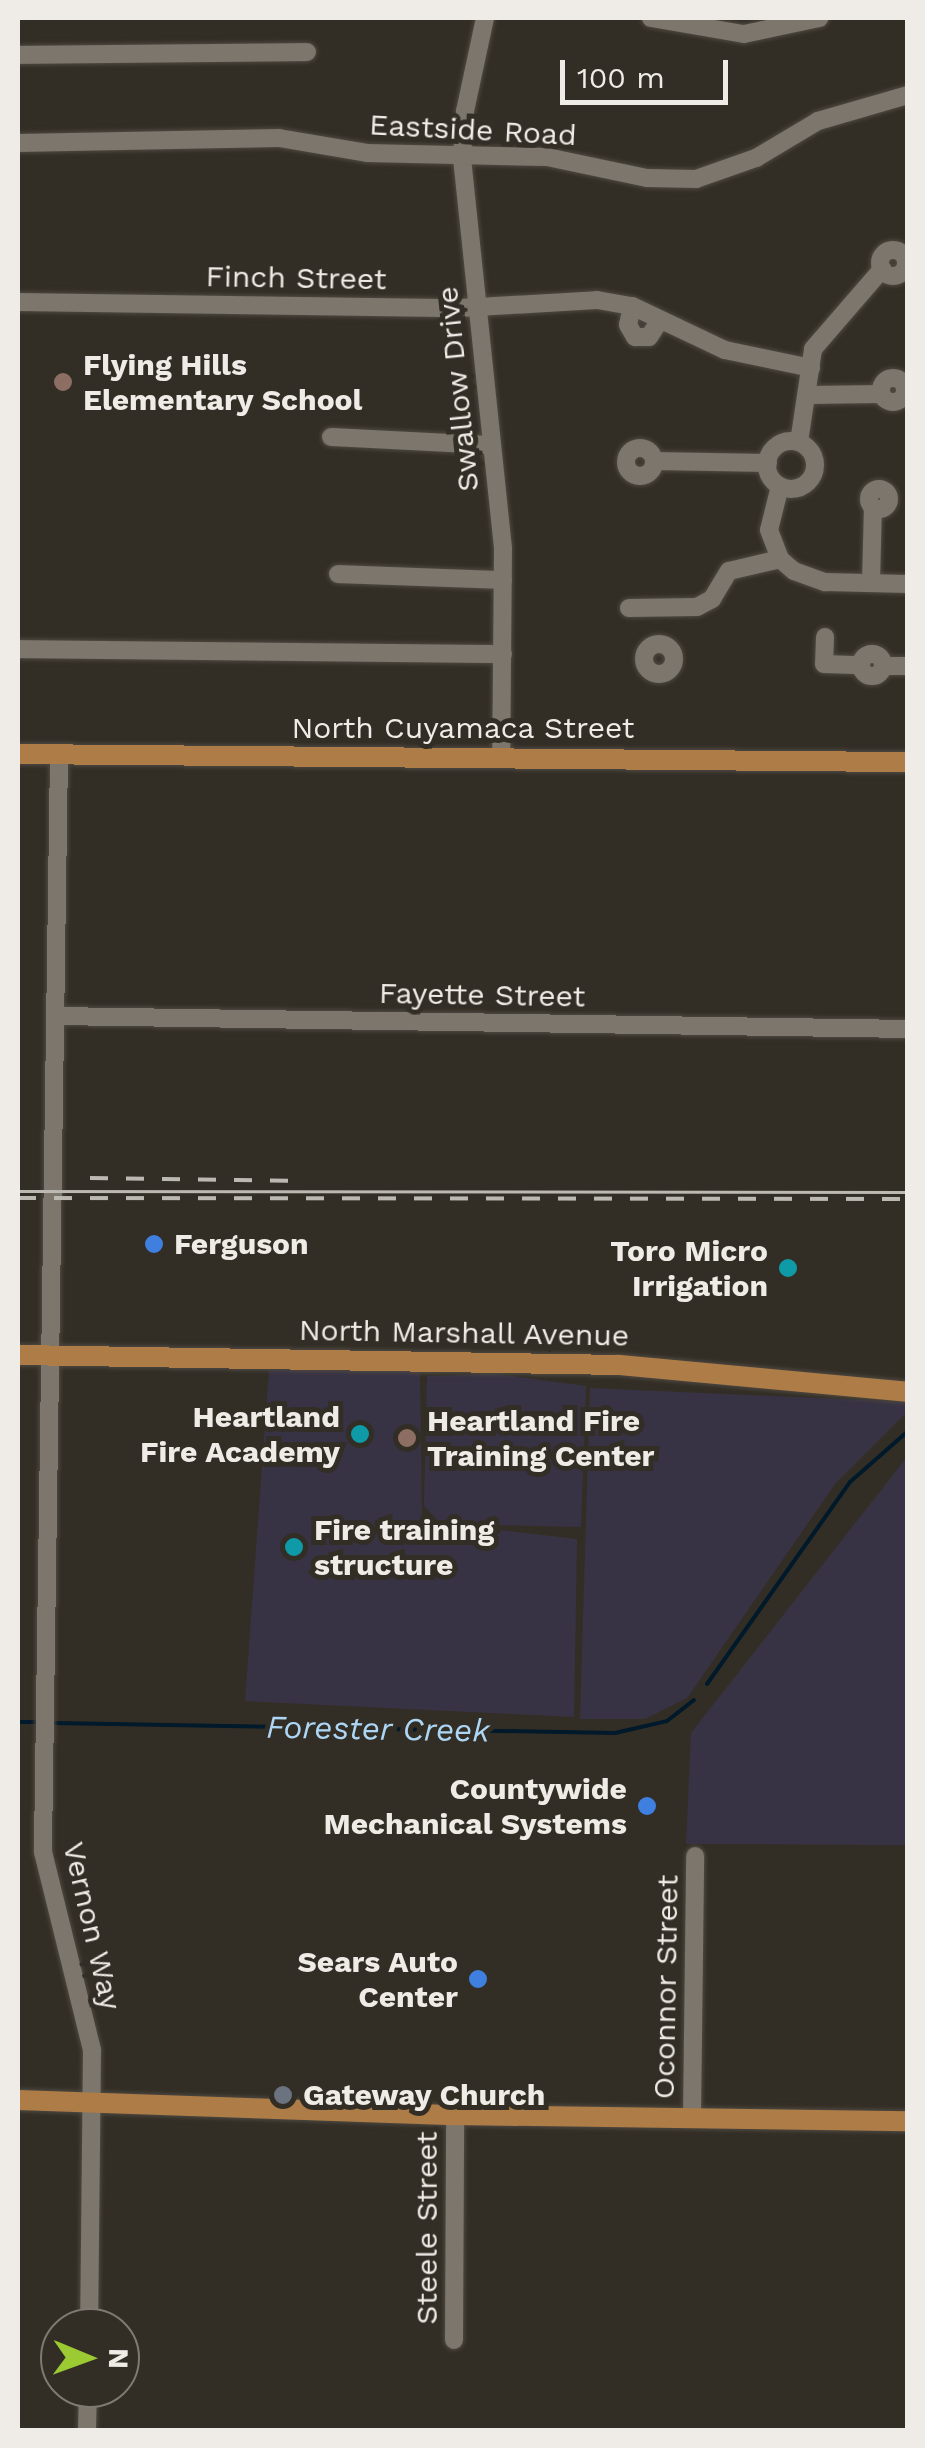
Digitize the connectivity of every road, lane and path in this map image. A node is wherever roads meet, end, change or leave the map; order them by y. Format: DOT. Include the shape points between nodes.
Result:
graph roads {
  1 [pos="486,18"];
  2 [pos="651,18"];
  3 [pos="819,18"];
  4 [pos="308,52"];
  5 [pos="18,55"];
  6 [pos="908,95"];
  7 [pos="18,142"];
  8 [pos="462,158"];
  9 [pos="882,270"];
  10 [pos="18,302"];
  11 [pos="476,306"];
  12 [pos="632,306"];
  13 [pos="660,320"];
  14 [pos="811,368"];
  15 [pos="881,394"];
  16 [pos="808,395"];
  17 [pos="331,437"];
  18 [pos="799,442"];
  19 [pos="490,444"];
  20 [pos="654,461"];
  21 [pos="768,463"];
  22 [pos="780,486"];
  23 [pos="874,508"];
  24 [pos="780,559"];
  25 [pos="338,574"];
  26 [pos="503,580"];
  27 [pos="872,582"];
  28 [pos="908,584"];
  29 [pos="629,608"];
  30 [pos="658,608"];
  31 [pos="826,637"];
  32 [pos="658,644"];
  33 [pos="18,649"];
  34 [pos="503,654"];
  35 [pos="908,666"];
  36 [pos="18,754"];
  37 [pos="59,756"];
  38 [pos="501,758"];
  39 [pos="908,762"];
  40 [pos="55,1016"];
  41 [pos="908,1029"];
  42 [pos="50,1354"];
  43 [pos="18,1355"];
  44 [pos="908,1392"];
  45 [pos="695,1856"];
  46 [pos="18,2100"];
  47 [pos="93,2100"];
  48 [pos="455,2116"];
  49 [pos="692,2117"];
  50 [pos="908,2121"];
  51 [pos="89,2308"];
  52 [pos="454,2340"];
  1 -- 8 [label="street, Swallow Drive"];
  2 -- 3 [label="street" via="744,34"];
  4 -- 5 [label="street"];
  6 -- 8 [label="street, Eastside Road" via="818,121 756,158 696,179 647,178 546,157"];
  7 -- 8 [label="street, Eastside Road" via="278,138 367,153"];
  8 -- 11 [label="street, Swallow Drive"];
  9 -- 14 [label="street" via="854,308 820,335"];
  10 -- 11 [label="street, Finch Street"];
  11 -- 12 [label="street, Finch Street" via="598,300"];
  11 -- 19 [label="street, Swallow Drive"];
  12 -- 13 [label="street, Finch Street"];
  12 -- 13 [label="street" via="628,326 635,337 649,337"];
  13 -- 14 [label="street, Finch Street" via="725,350"];
  14 -- 16 [label="street"];
  15 -- 16 [label="street"];
  16 -- 18 [label="street"];
  17 -- 19 [label="street"];
  18 -- 21 [label="street" via="777,446"];
  18 -- 22 [label="street" via="814,458 814,474 803,486"];
  19 -- 26 [label="street, Swallow Drive"];
  20 -- 21 [label="street"];
  21 -- 22 [label="street"];
  22 -- 24 [label="street" via="769,516"];
  23 -- 27 [label="street"];
  24 -- 27 [label="street" via="812,580"];
  24 -- 30 [label="street" via="729,571 712,599 696,607"];
  25 -- 26 [label="street"];
  26 -- 34 [label="street, Swallow Drive"];
  27 -- 28 [label="street"];
  29 -- 30 [label="street"];
  30 -- 32 [label="street"];
  31 -- 35 [label="street" via="824,664 861,665 872,677 884,666"];
  33 -- 34 [label="street"];
  34 -- 38 [label="street, Swallow Drive"];
  36 -- 37 [label="main road, North Cuyamaca Street"];
  37 -- 38 [label="main road, North Cuyamaca Street"];
  37 -- 40 [label="street, Vernon Way"];
  38 -- 39 [label="main road, North Cuyamaca Street"];
  40 -- 41 [label="street, Fayette Street"];
  40 -- 42 [label="street, Vernon Way"];
  42 -- 43 [label="main road, North Marshall Avenue"];
  42 -- 44 [label="main road, North Marshall Avenue" via="616,1365"];
  42 -- 47 [label="street, Vernon Way" via="42,1852 92,2050"];
  45 -- 49 [label="street, Oconnor Street"];
  46 -- 47 [label="main road"];
  47 -- 48 [label="main road"];
  47 -- 51 [label="street, Vernon Way"];
  48 -- 49 [label="main road"];
  48 -- 52 [label="street, Steele Street"];
  49 -- 50 [label="main road"];
}
